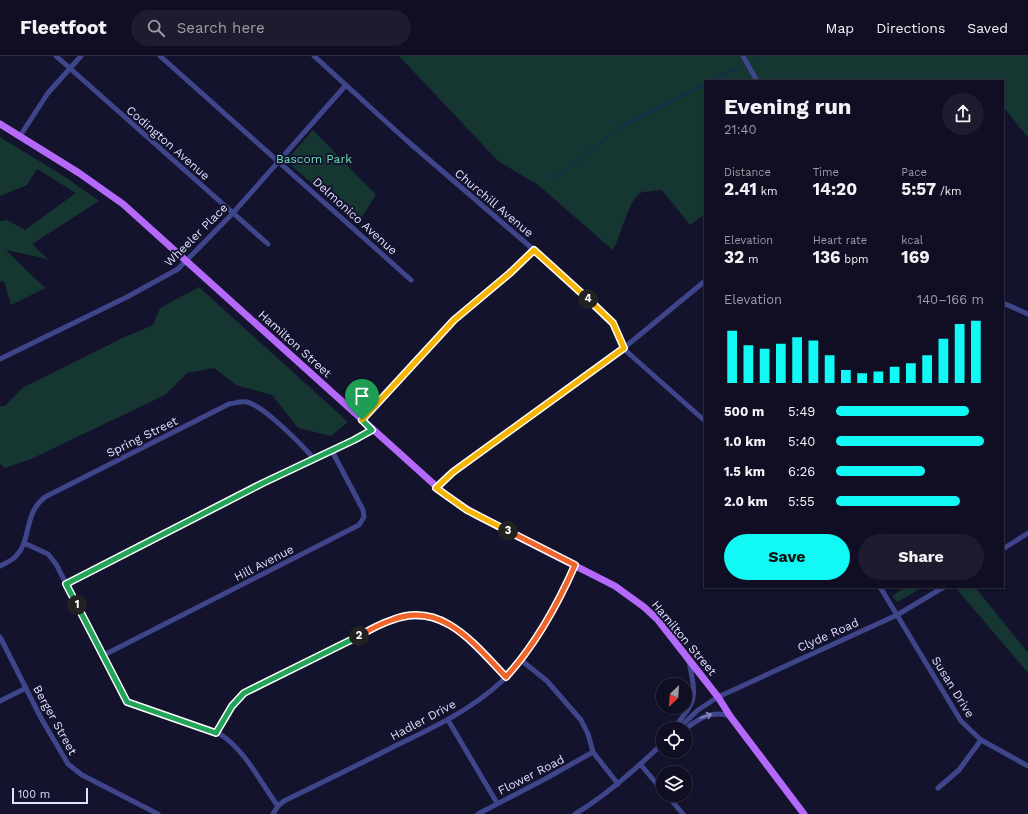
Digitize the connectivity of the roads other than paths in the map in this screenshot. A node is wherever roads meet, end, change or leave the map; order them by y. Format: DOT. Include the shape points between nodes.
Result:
graph roads {
  1 [pos="56,56"];
  2 [pos="81,56"];
  3 [pos="160,56"];
  4 [pos="314,56"];
  5 [pos="743,56"];
  6 [pos="70,68"];
  7 [pos="756,80"];
  8 [pos="346,85"];
  9 [pos="0,124"];
  10 [pos="20,136"];
  11 [pos="279,162"];
  12 [pos="233,213"];
  13 [pos="268,244"];
  14 [pos="534,250"];
  15 [pos="187,261"];
  16 [pos="411,280"];
  17 [pos="704,282"];
  18 [pos="1004,303"];
  19 [pos="1028,314"];
  20 [pos="624,348"];
  21 [pos="0,359"];
  22 [pos="362,420"];
  23 [pos="704,420"];
  24 [pos="372,430"];
  25 [pos="332,450"];
  26 [pos="314,459"];
  27 [pos="436,488"];
  28 [pos="1028,532"];
  29 [pos="24,543"];
  30 [pos="1004,548"];
  31 [pos="575,565"];
  32 [pos="0,566"];
  33 [pos="66,584"];
  34 [pos="881,588"];
  35 [pos="942,588"];
  36 [pos="897,615"];
  37 [pos="0,637"];
  38 [pos="102,656"];
  39 [pos="521,660"];
  40 [pos="689,660"];
  41 [pos="506,677"];
  42 [pos="26,688"];
  43 [pos="718,697"];
  44 [pos="0,701"];
  45 [pos="730,716"];
  46 [pos="448,720"];
  47 [pos="678,722"];
  48 [pos="685,722"];
  49 [pos="692,724"];
  50 [pos="216,733"];
  51 [pos="981,740"];
  52 [pos="656,749"];
  53 [pos="593,752"];
  54 [pos="640,764"];
  55 [pos="1028,766"];
  56 [pos="656,783"];
  57 [pos="618,784"];
  58 [pos="938,788"];
  59 [pos="673,802"];
  60 [pos="497,803"];
  61 [pos="278,806"];
  62 [pos="682,812"];
  63 [pos="158,814"];
  64 [pos="273,814"];
  65 [pos="478,814"];
  66 [pos="575,814"];
  67 [pos="674,814"];
  68 [pos="804,814"];
  1 -- 6 [label="street, Codington Avenue"];
  2 -- 6 [label="street"];
  3 -- 11 [label="street, Delmonico Avenue"];
  4 -- 8 [label="street, Churchill Avenue"];
  5 -- 7 [label="street"];
  6 -- 10 [label="street" via="40,103"];
  6 -- 12 [label="street, Codington Avenue"];
  8 -- 11 [label="street, Wheeler Place"];
  8 -- 14 [label="street, Churchill Avenue"];
  9 -- 10 [label="main road, Hamilton Street"];
  10 -- 15 [label="main road, Hamilton Street" via="123,204"];
  11 -- 12 [label="street, Wheeler Place"];
  11 -- 16 [label="street, Delmonico Avenue"];
  12 -- 13 [label="street, Codington Avenue"];
  12 -- 15 [label="street, Wheeler Place"];
  14 -- 20 [label="street, Churchill Avenue" via="608,317"];
  14 -- 22 [label="street" via="454,320"];
  15 -- 21 [label="street, Wheeler Place" via="169,276"];
  15 -- 22 [label="main road, Hamilton Street"];
  17 -- 20 [label="street"];
  18 -- 19 [label="street"];
  20 -- 23 [label="street, Churchill Avenue"];
  20 -- 27 [label="street" via="453,472"];
  22 -- 24 [label="main road, Hamilton Street"];
  24 -- 25 [label="street"];
  24 -- 27 [label="main road, Hamilton Street"];
  25 -- 26 [label="street"];
  25 -- 38 [label="street, Hill Avenue" via="363,510 364,517 359,525"];
  26 -- 29 [label="street, Spring Street" via="258,407 248,402 229,404 45,498 36,506 30,517"];
  26 -- 33 [label="street"];
  27 -- 31 [label="main road, Hamilton Street" via="479,517"];
  28 -- 30 [label="street"];
  29 -- 32 [label="street, Spring Street" via="15,558"];
  29 -- 33 [label="street" via="48,554"];
  31 -- 39 [label="street, Hadler Drive" via="548,619"];
  31 -- 40 [label="main road, Hamilton Street" via="615,586 644,606"];
  33 -- 38 [label="street"];
  34 -- 36 [label="street"];
  35 -- 36 [label="street, Clyde Road"];
  36 -- 43 [label="street, Clyde Road"];
  36 -- 51 [label="street, Susan Drive" via="961,721"];
  37 -- 42 [label="street, Berger Street"];
  38 -- 50 [label="street" via="127,702"];
  39 -- 41 [label="street, Hadler Drive"];
  39 -- 53 [label="street" via="548,682 581,720"];
  40 -- 43 [label="main road, Hamilton Street"];
  40 -- 47 [label="street" via="695,688 694,698"];
  41 -- 46 [label="street, Hadler Drive"];
  41 -- 50 [label="street" via="451,624 424,616 401,617 244,693 232,706"];
  42 -- 44 [label="street"];
  42 -- 63 [label="street, Berger Street" via="68,764 82,775"];
  43 -- 45 [label="main road, Hamilton Street"];
  43 -- 48 [label="street, Clyde Road"];
  49 -- 45 [label="street, one-way" via="705,715 718,713"];
  45 -- 68 [label="main road, Hamilton Street"];
  46 -- 60 [label="street"];
  46 -- 61 [label="street, Hadler Drive"];
  50 -- 61 [label="street" via="230,741 243,754"];
  51 -- 55 [label="street, Susan Drive"];
  51 -- 58 [label="street" via="959,770"];
  52 -- 54 [label="street"];
  53 -- 57 [label="street"];
  53 -- 60 [label="street, Flower Road"];
  54 -- 56 [label="street"];
  54 -- 57 [label="street"];
  57 -- 66 [label="street"];
  59 -- 62 [label="street"];
  60 -- 65 [label="street, Flower Road"];
  61 -- 64 [label="street"];
  62 -- 67 [label="street"];
}
